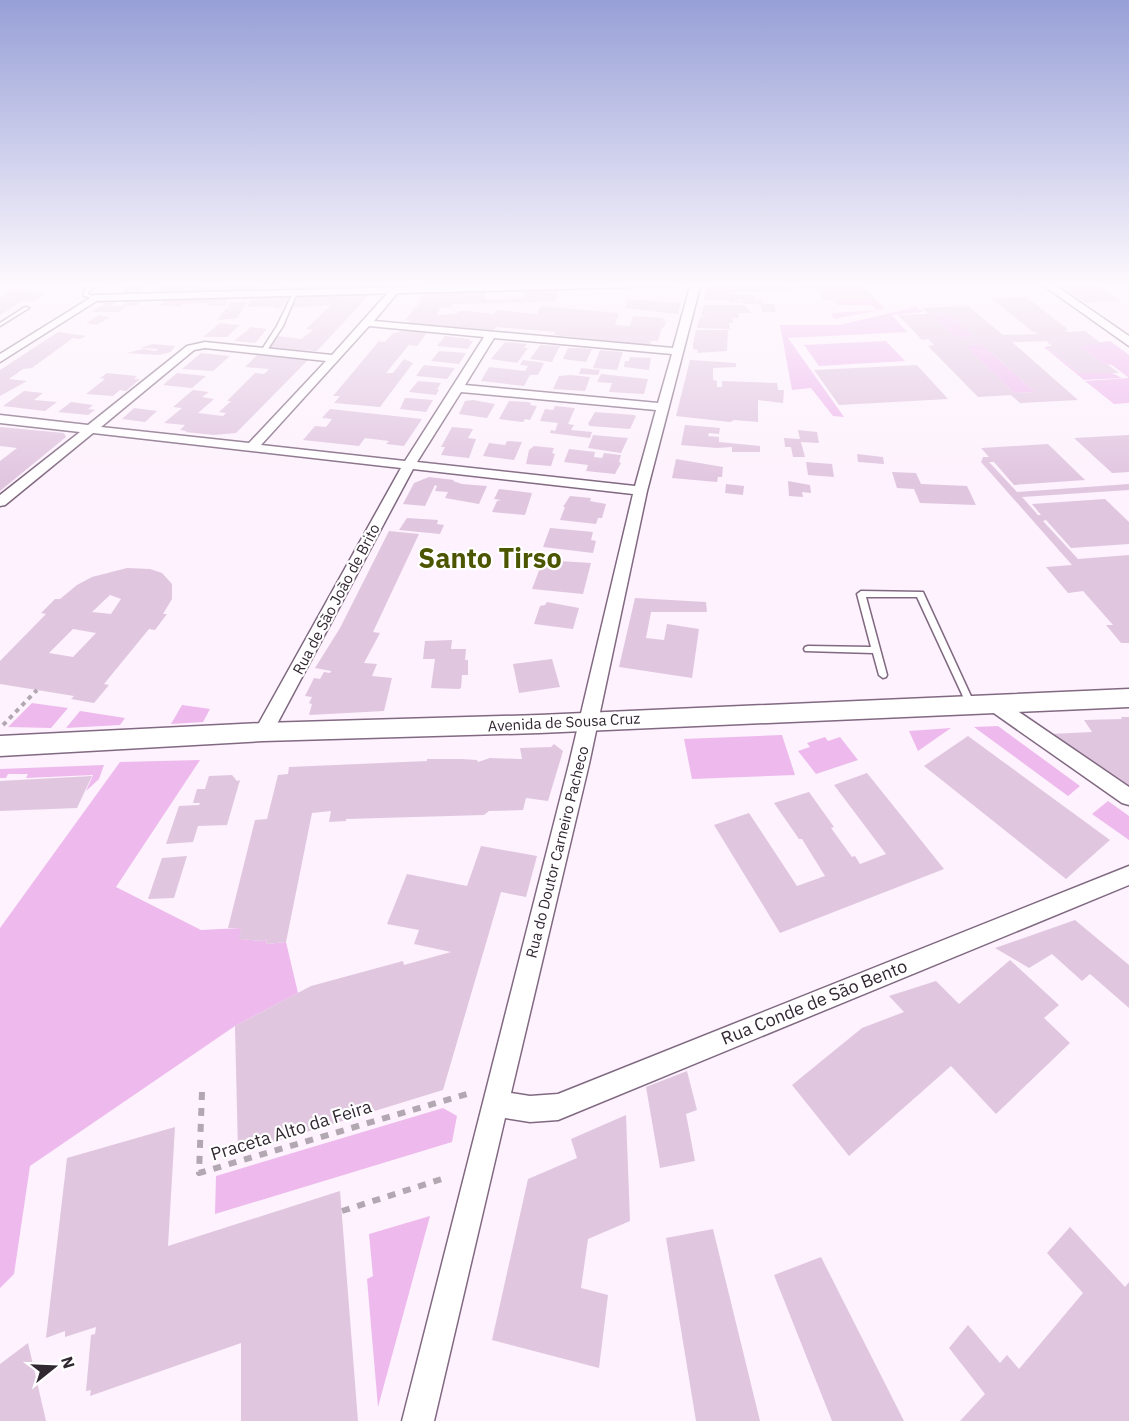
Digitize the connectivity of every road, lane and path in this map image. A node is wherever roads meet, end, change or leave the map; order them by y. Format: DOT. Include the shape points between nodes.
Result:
graph roads {
  1 [pos="14,349"];
  2 [pos="189,349"];
  3 [pos="247,349"];
  4 [pos="341,349"];
  5 [pos="482,349"];
  6 [pos="659,349"];
  7 [pos="264,351"];
  8 [pos="677,351"];
  9 [pos="333,358"];
  10 [pos="0,359"];
  11 [pos="458,388"];
  12 [pos="663,407"];
  13 [pos="0,419"];
  14 [pos="90,430"];
  15 [pos="251,448"];
  16 [pos="409,465"];
  17 [pos="640,491"];
  18 [pos="0,502"];
  19 [pos="808,649"];
  20 [pos="876,650"];
  21 [pos="883,675"];
  22 [pos="37,690"];
  23 [pos="1129,698"];
  24 [pos="983,704"];
  25 [pos="588,721"];
  26 [pos="0,728"];
  27 [pos="263,732"];
  28 [pos="0,746"];
  29 [pos="1129,797"];
  30 [pos="1129,875"];
  31 [pos="202,1092"];
  32 [pos="470,1093"];
  33 [pos="496,1104"];
  34 [pos="447,1178"];
  35 [pos="342,1211"];
  36 [pos="418,1421"];
  1 -- 10 [label="street"];
  2 -- 14 [label="street"];
  3 -- 7 [label="street"];
  4 -- 9 [label="street"];
  5 -- 11 [label="street, Rua de São João de Brito"];
  6 -- 8 [label="street"];
  7 -- 9 [label="street"];
  8 -- 12 [label="street, Rua do Doutor Carneiro Pacheco"];
  9 -- 15 [label="street"];
  11 -- 12 [label="street"];
  11 -- 16 [label="street, Rua de São João de Brito"];
  12 -- 17 [label="street, Rua do Doutor Carneiro Pacheco"];
  13 -- 14 [label="street"];
  14 -- 15 [label="street"];
  14 -- 18 [label="street"];
  15 -- 16 [label="street"];
  16 -- 17 [label="street"];
  16 -- 27 [label="street, Rua de São João de Brito"];
  17 -- 25 [label="street, Rua do Doutor Carneiro Pacheco"];
  19 -- 20 [label="lane"];
  20 -- 21 [label="lane"];
  20 -- 24 [label="lane" via="861,594 920,594"];
  22 -- 26 [label="path"];
  23 -- 24 [label="main road, Avenida de Sousa Cruz"];
  24 -- 25 [label="main road, Avenida de Sousa Cruz"];
  24 -- 29 [label="street"];
  25 -- 27 [label="main road, Avenida de Sousa Cruz"];
  25 -- 33 [label="street, Rua do Doutor Carneiro Pacheco"];
  27 -- 28 [label="main road, Avenida de Sousa Cruz"];
  30 -- 33 [label="street, Rua Conde de São Bento" via="558,1107 530,1109"];
  31 -- 32 [label="path, Praceta Alto da Feira" via="199,1173"];
  33 -- 36 [label="street, Rua do Doutor Carneiro Pacheco"];
  34 -- 35 [label="path"];
}
